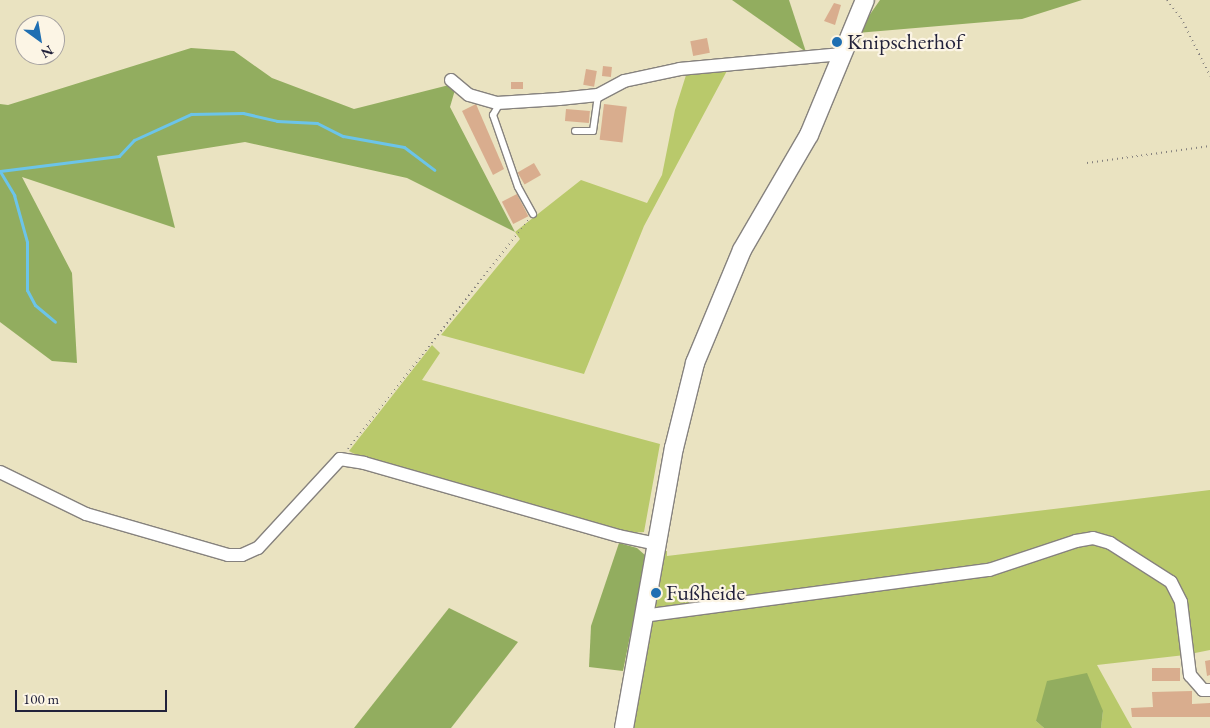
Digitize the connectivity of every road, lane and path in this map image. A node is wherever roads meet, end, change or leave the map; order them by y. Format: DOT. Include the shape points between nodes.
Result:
graph roads {
  1 [pos="864,0"];
  2 [pos="1167,0"];
  3 [pos="841,54"];
  4 [pos="1210,76"];
  5 [pos="451,80"];
  6 [pos="598,95"];
  7 [pos="500,103"];
  8 [pos="575,131"];
  9 [pos="1210,146"];
  10 [pos="1087,163"];
  11 [pos="533,214"];
  12 [pos="340,459"];
  13 [pos="0,472"];
  14 [pos="656,544"];
  15 [pos="643,616"];
  16 [pos="1210,690"];
  17 [pos="624,728"];
  1 -- 3 [label="street"];
  2 -- 4 [label="path" via="1181,18"];
  3 -- 6 [label="street" via="680,69 624,81"];
  3 -- 14 [label="street" via="809,135 742,250 709,324 681,415"];
  5 -- 7 [label="street" via="468,95"];
  6 -- 7 [label="street"];
  6 -- 8 [label="lane" via="593,131"];
  7 -- 11 [label="lane" via="493,114 518,187"];
  9 -- 10 [label="path"];
  11 -- 12 [label="path"];
  12 -- 13 [label="street" via="272,535 258,548 242,555 228,555 104,521"];
  12 -- 14 [label="street"];
  14 -- 15 [label="street"];
  15 -- 16 [label="street" via="989,570 1076,540 1093,538 1110,544 1171,582 1181,602 1190,675 1203,690"];
  15 -- 17 [label="street"];
}
